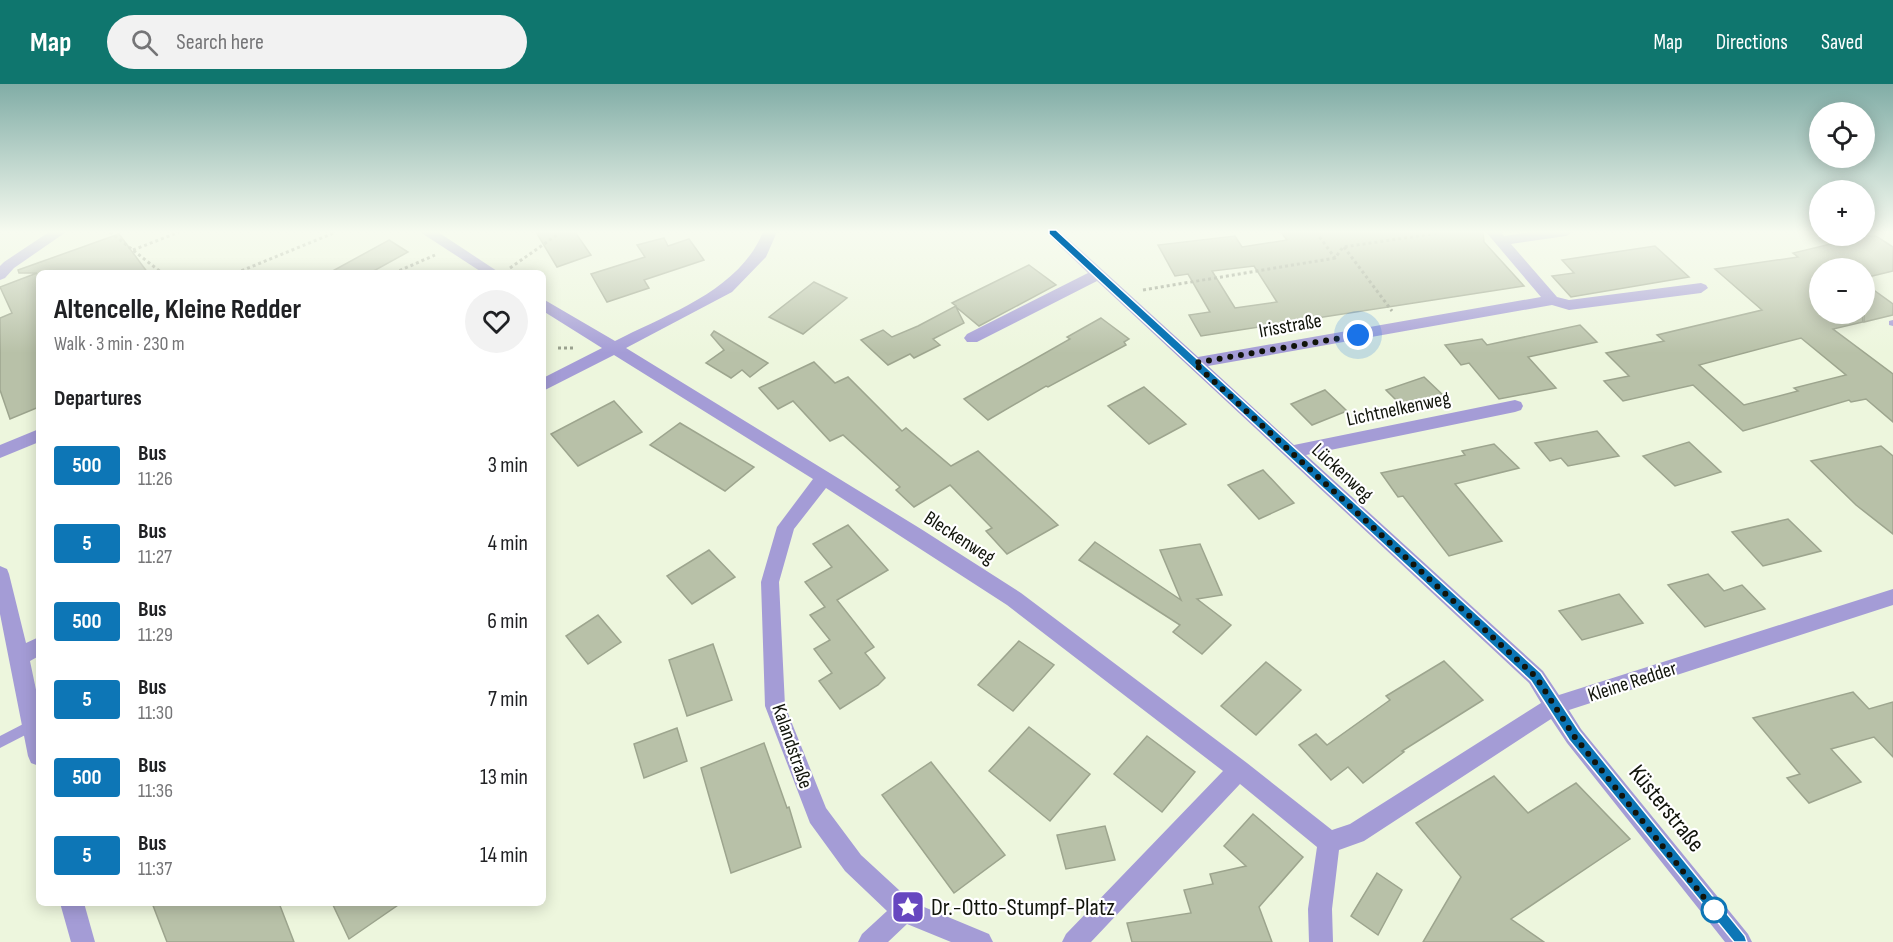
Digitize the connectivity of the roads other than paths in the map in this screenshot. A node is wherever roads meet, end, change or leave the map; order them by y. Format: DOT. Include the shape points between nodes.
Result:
graph roads {
  1 [pos="743,272"];
  2 [pos="1094,272"];
  3 [pos="1528,272"];
  4 [pos="1097,275"];
  5 [pos="1701,288"];
  6 [pos="1552,300"];
  7 [pos="546,306"];
  8 [pos="972,338"];
  9 [pos="616,348"];
  10 [pos="1194,363"];
  11 [pos="546,383"];
  12 [pos="1515,406"];
  13 [pos="36,436"];
  14 [pos="0,452"];
  15 [pos="1290,452"];
  16 [pos="824,478"];
  17 [pos="0,574"];
  18 [pos="1893,597"];
  19 [pos="8,640"];
  20 [pos="36,648"];
  21 [pos="19,657"];
  22 [pos="1555,705"];
  23 [pos="31,726"];
  24 [pos="0,742"];
  25 [pos="36,745"];
  26 [pos="1239,770"];
  27 [pos="1329,842"];
  28 [pos="73,906"];
  29 [pos="904,911"];
  30 [pos="82,942"];
  31 [pos="870,942"];
  32 [pos="981,942"];
  33 [pos="1074,942"];
  34 [pos="1321,942"];
  35 [pos="1740,942"];
  1 -- 9 [label="street" via="727,289"];
  2 -- 4 [label="street, Lückenweg"];
  3 -- 6 [label="street"];
  4 -- 8 [label="street"];
  4 -- 10 [label="street, Lückenweg"];
  5 -- 6 [label="street, Irisstraße" via="1569,305"];
  6 -- 10 [label="street, Irisstraße"];
  7 -- 9 [label="street, Bleckenweg"];
  9 -- 11 [label="street"];
  9 -- 16 [label="street, Bleckenweg"];
  10 -- 15 [label="street, Lückenweg"];
  12 -- 15 [label="street, Lichtnelkenweg"];
  13 -- 14 [label="street"];
  15 -- 22 [label="street, Lückenweg" via="1536,677"];
  16 -- 26 [label="street, Bleckenweg" via="1014,599"];
  16 -- 29 [label="street, Kalandstraße" via="786,527 770,582 775,706 818,815 853,863"];
  17 -- 19 [label="street"];
  18 -- 22 [label="street, Kleine Redder"];
  19 -- 21 [label="street"];
  20 -- 21 [label="street"];
  21 -- 23 [label="street"];
  22 -- 27 [label="street, Kleine Redder" via="1356,833"];
  22 -- 35 [label="street, Küsterstraße" via="1574,736"];
  23 -- 24 [label="lane"];
  23 -- 25 [label="street"];
  26 -- 27 [label="street, Bleckenweg"];
  26 -- 33 [label="street"];
  27 -- 34 [label="street" via="1320,909"];
  28 -- 30 [label="street"];
  29 -- 31 [label="street"];
  29 -- 32 [label="street, Kalandstraße"];
}
